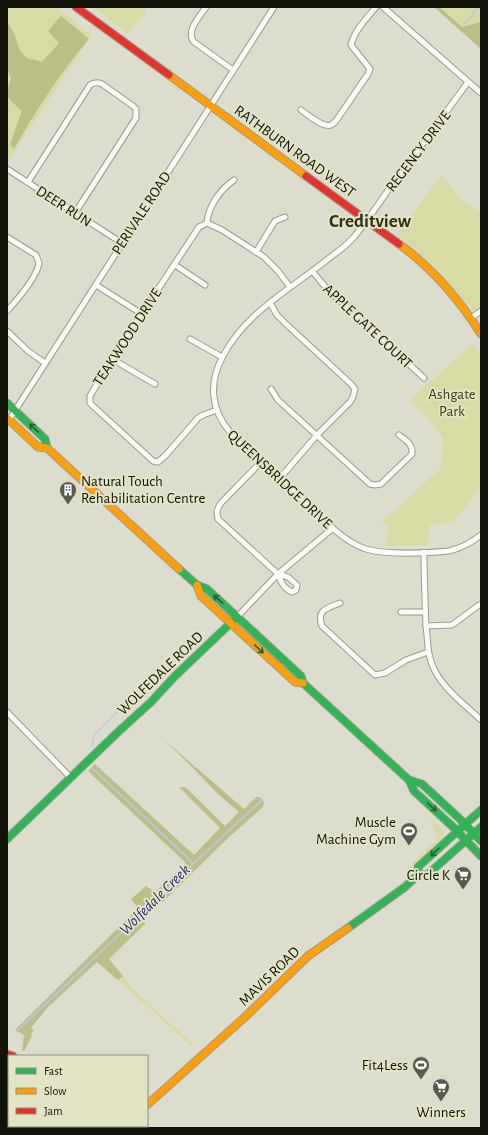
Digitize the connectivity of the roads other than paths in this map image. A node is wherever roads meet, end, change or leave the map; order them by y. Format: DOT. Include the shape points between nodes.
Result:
graph roads {
  1 [pos="76,7"];
  2 [pos="206,7"];
  3 [pos="274,7"];
  4 [pos="376,7"];
  5 [pos="383,7"];
  6 [pos="233,70"];
  7 [pos="468,82"];
  8 [pos="481,93"];
  9 [pos="211,105"];
  10 [pos="301,110"];
  11 [pos="7,169"];
  12 [pos="234,180"];
  13 [pos="28,182"];
  14 [pos="75,213"];
  15 [pos="285,217"];
  16 [pos="367,220"];
  17 [pos="207,223"];
  18 [pos="7,237"];
  19 [pos="122,243"];
  20 [pos="256,252"];
  21 [pos="175,265"];
  22 [pos="313,272"];
  23 [pos="96,285"];
  24 [pos="205,285"];
  25 [pos="290,287"];
  26 [pos="270,304"];
  27 [pos="7,311"];
  28 [pos="481,311"];
  29 [pos="142,314"];
  30 [pos="471,318"];
  31 [pos="7,331"];
  32 [pos="481,334"];
  33 [pos="190,339"];
  34 [pos="222,358"];
  35 [pos="112,359"];
  36 [pos="45,363"];
  37 [pos="424,378"];
  38 [pos="155,384"];
  39 [pos="271,389"];
  40 [pos="7,403"];
  41 [pos="217,410"];
  42 [pos="15,411"];
  43 [pos="8,419"];
  44 [pos="317,435"];
  45 [pos="399,435"];
  46 [pos="46,448"];
  47 [pos="262,461"];
  48 [pos="281,477"];
  49 [pos="333,528"];
  50 [pos="481,535"];
  51 [pos="424,552"];
  52 [pos="278,574"];
  53 [pos="197,585"];
  54 [pos="340,603"];
  55 [pos="479,605"];
  56 [pos="401,612"];
  57 [pos="425,612"];
  58 [pos="237,617"];
  59 [pos="230,623"];
  60 [pos="426,626"];
  61 [pos="428,652"];
  62 [pos="303,683"];
  63 [pos="7,712"];
  64 [pos="481,720"];
  65 [pos="71,778"];
  66 [pos="409,780"];
  67 [pos="481,810"];
  68 [pos="465,824"];
  69 [pos="481,827"];
  70 [pos="457,832"];
  71 [pos="474,834"];
  72 [pos="7,839"];
  73 [pos="466,841"];
  74 [pos="481,841"];
  75 [pos="481,856"];
  76 [pos="418,875"];
  77 [pos="148,1104"];
  1 -- 9 [label="main road, RATHBURN ROAD WEST"];
  2 -- 6 [label="street" via="190,34 191,38"];
  3 -- 6 [label="street, PERIVALE ROAD"];
  4 -- 10 [label="street" via="356,33 351,45 370,69 338,118 332,125 322,125"];
  5 -- 7 [label="street"];
  6 -- 9 [label="street, PERIVALE ROAD"];
  7 -- 8 [label="street"];
  7 -- 16 [label="street, REGENCY DRIVE"];
  9 -- 16 [label="main road, RATHBURN ROAD WEST"];
  9 -- 19 [label="street, PERIVALE ROAD"];
  11 -- 13 [label="street, DEER RUN"];
  12 -- 17 [label="street" via="225,187 209,211"];
  13 -- 14 [label="street, DEER RUN"];
  13 -- 14 [label="street" via="90,85 102,84 133,106 136,109 136,118"];
  14 -- 19 [label="street, DEER RUN"];
  15 -- 20 [label="street" via="275,221"];
  16 -- 22 [label="street, QUEENSBRIDGE DRIVE" via="352,239"];
  16 -- 30 [label="main road, RATHBURN ROAD WEST" via="428,268"];
  17 -- 20 [label="street" via="216,226"];
  17 -- 21 [label="street, TEAKWOOD DRIVE" via="196,230"];
  18 -- 27 [label="street" via="36,255 39,263 35,275"];
  19 -- 23 [label="street, PERIVALE ROAD"];
  20 -- 25 [label="street" via="268,261"];
  21 -- 24 [label="street"];
  21 -- 29 [label="street, TEAKWOOD DRIVE"];
  22 -- 25 [label="street, QUEENSBRIDGE DRIVE"];
  22 -- 37 [label="street, APPLE GATE COURT" via="327,289"];
  23 -- 29 [label="street"];
  23 -- 36 [label="street, PERIVALE ROAD"];
  25 -- 26 [label="street, QUEENSBRIDGE DRIVE"];
  26 -- 34 [label="street, QUEENSBRIDGE DRIVE" via="240,330"];
  26 -- 44 [label="street" via="277,315 355,389 350,402"];
  28 -- 30 [label="street"];
  29 -- 35 [label="street, TEAKWOOD DRIVE"];
  30 -- 32 [label="main road, RATHBURN ROAD WEST"];
  31 -- 36 [label="street"];
  33 -- 34 [label="street"];
  34 -- 41 [label="street, QUEENSBRIDGE DRIVE" via="214,376"];
  35 -- 38 [label="street"];
  35 -- 41 [label="street, TEAKWOOD DRIVE" via="91,393 90,403 153,461 158,462 164,457 198,418"];
  36 -- 42 [label="street, PERIVALE ROAD"];
  39 -- 44 [label="street" via="278,400"];
  40 -- 42 [label="main road"];
  41 -- 47 [label="street, QUEENSBRIDGE DRIVE" via="219,418 229,431"];
  42 -- 43 [label="street, PERIVALE ROAD"];
  46 -- 42 [label="main road, one-way" via="45,439"];
  43 -- 46 [label="main road" via="38,447"];
  44 -- 45 [label="street" via="370,484 375,485 381,484 412,454 411,444"];
  44 -- 48 [label="street"];
  46 -- 53 [label="main road"];
  47 -- 48 [label="street, QUEENSBRIDGE DRIVE"];
  47 -- 52 [label="street" via="221,503 216,514 218,519"];
  48 -- 49 [label="street, QUEENSBRIDGE DRIVE"];
  49 -- 51 [label="street, QUEENSBRIDGE DRIVE" via="350,542 367,550"];
  49 -- 52 [label="street, WOLFEDALE ROAD"];
  50 -- 51 [label="street, QUEENSBRIDGE DRIVE" via="459,549"];
  51 -- 57 [label="street"];
  52 -- 58 [label="street, WOLFEDALE ROAD"];
  58 -- 53 [label="main road, one-way" via="207,589"];
  53 -- 59 [label="main road" via="201,596"];
  54 -- 61 [label="street" via="322,612 322,626 376,675"];
  55 -- 60 [label="street" via="452,625"];
  56 -- 57 [label="street"];
  57 -- 60 [label="street"];
  58 -- 59 [label="main road, WOLFEDALE ROAD"];
  58 -- 62 [label="main road" via="301,676"];
  59 -- 62 [label="main road, one-way" via="295,682"];
  59 -- 65 [label="main road, WOLFEDALE ROAD"];
  60 -- 61 [label="street"];
  61 -- 64 [label="street" via="435,672 449,690"];
  62 -- 66 [label="main road"];
  63 -- 65 [label="street"];
  65 -- 72 [label="main road, WOLFEDALE ROAD"];
  66 -- 68 [label="main road" via="422,784"];
  66 -- 70 [label="main road, one-way" via="414,791"];
  67 -- 68 [label="main road, MAVIS ROAD"];
  68 -- 70 [label="main road, MAVIS ROAD"];
  68 -- 71 [label="main road"];
  69 -- 71 [label="main road, MAVIS ROAD"];
  70 -- 73 [label="main road"];
  70 -- 76 [label="main road, MAVIS ROAD, one-way" via="418,867"];
  71 -- 73 [label="main road, MAVIS ROAD"];
  71 -- 74 [label="main road"];
  73 -- 75 [label="main road"];
  73 -- 76 [label="main road, MAVIS ROAD" via="427,875"];
  76 -- 77 [label="main road, MAVIS ROAD" via="308,956"];
}
